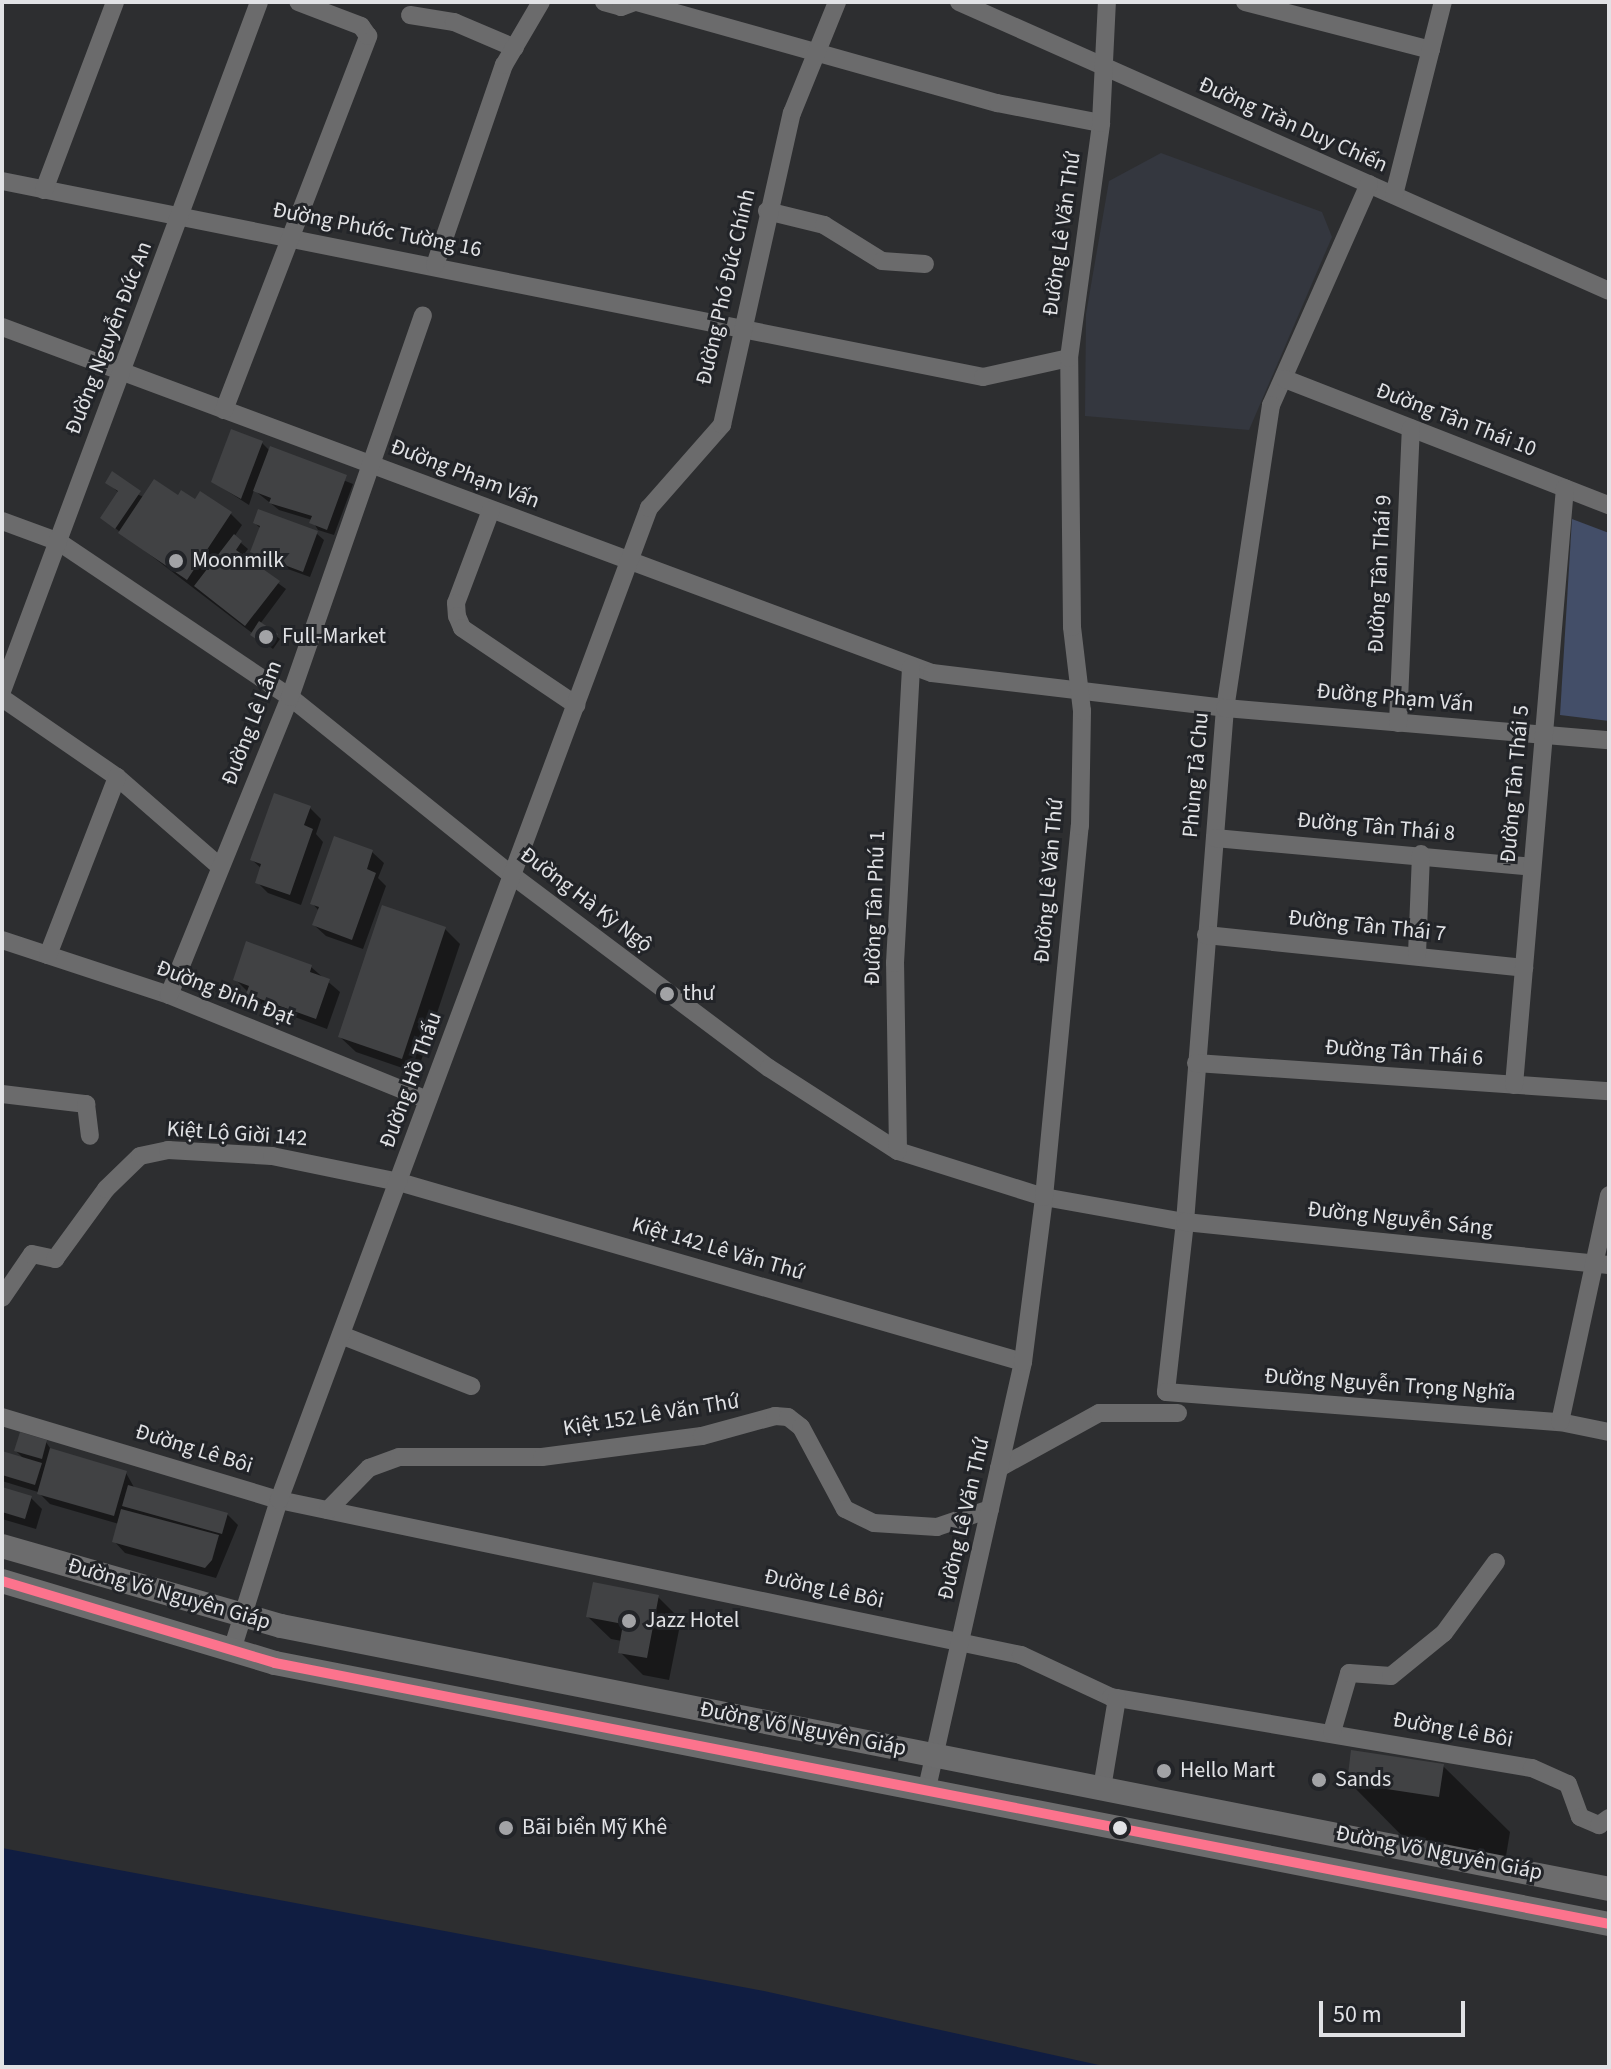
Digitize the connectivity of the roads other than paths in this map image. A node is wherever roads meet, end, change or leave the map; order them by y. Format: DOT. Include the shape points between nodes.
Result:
graph roads {
  1 [pos="115,2"];
  2 [pos="259,2"];
  3 [pos="298,2"];
  4 [pos="541,2"];
  5 [pos="604,2"];
  6 [pos="636,2"];
  7 [pos="837,2"];
  8 [pos="959,2"];
  9 [pos="1107,2"];
  10 [pos="1245,2"];
  11 [pos="1443,2"];
  12 [pos="410,15"];
  13 [pos="515,48"];
  14 [pos="1431,50"];
  15 [pos="816,53"];
  16 [pos="1106,70"];
  17 [pos="1101,123"];
  18 [pos="2,181"];
  19 [pos="1369,184"];
  20 [pos="44,190"];
  21 [pos="1394,195"];
  22 [pos="767,211"];
  23 [pos="180,218"];
  24 [pos="291,237"];
  25 [pos="925,264"];
  26 [pos="435,265"];
  27 [pos="1609,291"];
  28 [pos="423,316"];
  29 [pos="2,327"];
  30 [pos="743,332"];
  31 [pos="1069,358"];
  32 [pos="122,372"];
  33 [pos="1285,379"];
  34 [pos="224,410"];
  35 [pos="1411,428"];
  36 [pos="371,465"];
  37 [pos="1565,488"];
  38 [pos="1609,505"];
  39 [pos="491,510"];
  40 [pos="2,521"];
  41 [pos="59,542"];
  42 [pos="629,562"];
  43 [pos="911,667"];
  44 [pos="1076,686"];
  45 [pos="2,691"];
  46 [pos="290,697"];
  47 [pos="2,698"];
  48 [pos="576,705"];
  49 [pos="1225,708"];
  50 [pos="1398,723"];
  51 [pos="1543,735"];
  52 [pos="1609,740"];
  53 [pos="117,777"];
  54 [pos="1215,838"];
  55 [pos="1421,854"];
  56 [pos="220,867"];
  57 [pos="1532,867"];
  58 [pos="513,876"];
  59 [pos="1206,935"];
  60 [pos="2,940"];
  61 [pos="1417,954"];
  62 [pos="48,955"];
  63 [pos="1524,968"];
  64 [pos="169,995"];
  65 [pos="1196,1063"];
  66 [pos="1514,1085"];
  67 [pos="1609,1091"];
  68 [pos="2,1094"];
  69 [pos="428,1100"];
  70 [pos="90,1136"];
  71 [pos="898,1151"];
  72 [pos="399,1182"];
  73 [pos="1609,1195"];
  74 [pos="1044,1197"];
  75 [pos="1185,1222"];
  76 [pos="1603,1264"];
  77 [pos="2,1298"];
  78 [pos="341,1335"];
  79 [pos="1023,1362"];
  80 [pos="471,1386"];
  81 [pos="1166,1392"];
  82 [pos="1178,1413"];
  83 [pos="2,1417"];
  84 [pos="1560,1422"];
  85 [pos="1609,1432"];
  86 [pos="999,1468"];
  87 [pos="279,1500"];
  88 [pos="990,1509"];
  89 [pos="328,1510"];
  90 [pos="2,1546"];
  91 [pos="1496,1562"];
  92 [pos="2,1581"];
  93 [pos="242,1615"];
  94 [pos="961,1642"];
  95 [pos="232,1650"];
  96 [pos="1117,1698"];
  97 [pos="1332,1732"];
  98 [pos="935,1755"];
  99 [pos="927,1788"];
  100 [pos="1102,1788"];
  101 [pos="1609,1818"];
  102 [pos="1609,1889"];
  103 [pos="1609,1924"];
  1 -- 20 [label="street"];
  2 -- 23 [label="street, Đường Nguyễn Đức An"];
  3 -- 24 [label="street" via="361,26 368,36"];
  4 -- 13 [label="street"];
  5 -- 6 [label="street" via="621,7"];
  6 -- 15 [label="street"];
  7 -- 15 [label="street, Đường Phó Đức Chính"];
  8 -- 16 [label="street, Đường Trần Duy Chiến"];
  9 -- 16 [label="street, Đường Lê Văn Thứ"];
  10 -- 14 [label="street"];
  11 -- 14 [label="street"];
  12 -- 13 [label="street" via="454,22"];
  13 -- 26 [label="street"];
  14 -- 21 [label="street"];
  15 -- 17 [label="street" via="997,103"];
  15 -- 22 [label="street, Đường Phó Đức Chính" via="792,113"];
  16 -- 17 [label="street, Đường Lê Văn Thứ"];
  16 -- 19 [label="street, Đường Trần Duy Chiến"];
  17 -- 31 [label="street, Đường Lê Văn Thứ"];
  18 -- 20 [label="street, Đường Phước Tường 16"];
  19 -- 21 [label="street, Đường Trần Duy Chiến"];
  19 -- 33 [label="street, Phùng Tả Chu"];
  20 -- 23 [label="street, Đường Phước Tường 16"];
  21 -- 27 [label="street, Đường Trần Duy Chiến"];
  22 -- 25 [label="street" via="824,225 882,261"];
  22 -- 30 [label="street, Đường Phó Đức Chính"];
  23 -- 24 [label="street, Đường Phước Tường 16"];
  23 -- 32 [label="street, Đường Nguyễn Đức An"];
  24 -- 26 [label="street, Đường Phước Tường 16"];
  24 -- 34 [label="street"];
  26 -- 30 [label="street, Đường Phước Tường 16"];
  28 -- 36 [label="street, Đường Lê Lâm"];
  29 -- 32 [label="street, Đường Phạm Vấn"];
  30 -- 31 [label="street, Đường Phước Tường 16" via="983,377"];
  30 -- 42 [label="street, Đường Phó Đức Chính" via="722,425 649,508"];
  31 -- 44 [label="street, Đường Lê Văn Thứ"];
  32 -- 34 [label="street, Đường Phạm Vấn"];
  32 -- 41 [label="street, Đường Nguyễn Đức An"];
  33 -- 35 [label="street, Đường Tân Thái 10"];
  33 -- 49 [label="street, Phùng Tả Chu" via="1271,405"];
  34 -- 36 [label="street, Đường Phạm Vấn"];
  35 -- 37 [label="street, Đường Tân Thái 10"];
  35 -- 50 [label="street, Đường Tân Thái 9"];
  36 -- 39 [label="street, Đường Phạm Vấn"];
  36 -- 46 [label="street, Đường Lê Lâm"];
  37 -- 38 [label="street, Đường Tân Thái 10"];
  37 -- 51 [label="street, Đường Tân Thái 5"];
  39 -- 42 [label="street, Đường Phạm Vấn"];
  39 -- 48 [label="street" via="456,603 462,628"];
  40 -- 41 [label="street, Đường Hà Kỳ Ngộ"];
  41 -- 45 [label="street, Đường Nguyễn Đức An"];
  41 -- 46 [label="street, Đường Hà Kỳ Ngộ"];
  42 -- 43 [label="street, Đường Phạm Vấn"];
  42 -- 48 [label="street, Đường Hồ Thấu"];
  43 -- 44 [label="street, Đường Phạm Vấn" via="954,676"];
  43 -- 71 [label="street, Đường Tân Phú 1" via="895,963"];
  44 -- 49 [label="street, Đường Phạm Vấn"];
  44 -- 74 [label="street, Đường Lê Văn Thứ" via="1082,711 1080,826"];
  46 -- 56 [label="street, Đường Lê Lâm"];
  46 -- 58 [label="street, Đường Hà Kỳ Ngộ"];
  47 -- 53 [label="street"];
  48 -- 58 [label="street, Đường Hồ Thấu"];
  49 -- 50 [label="street, Đường Phạm Vấn"];
  49 -- 54 [label="street, Phùng Tả Chu"];
  50 -- 51 [label="street, Đường Phạm Vấn"];
  51 -- 52 [label="street, Đường Phạm Vấn"];
  51 -- 57 [label="street, Đường Tân Thái 5"];
  53 -- 56 [label="street"];
  53 -- 62 [label="street"];
  54 -- 55 [label="street, Đường Tân Thái 8"];
  54 -- 59 [label="street, Phùng Tả Chu"];
  55 -- 57 [label="street, Đường Tân Thái 8"];
  55 -- 61 [label="street"];
  56 -- 64 [label="street, Đường Lê Lâm"];
  57 -- 63 [label="street, Đường Tân Thái 5"];
  58 -- 69 [label="street, Đường Hồ Thấu"];
  58 -- 71 [label="street, Đường Hà Kỳ Ngộ" via="769,1068"];
  59 -- 61 [label="street, Đường Tân Thái 7"];
  59 -- 65 [label="street, Phùng Tả Chu"];
  60 -- 62 [label="street, Đường Đinh Đạt"];
  61 -- 63 [label="street, Đường Tân Thái 7"];
  62 -- 64 [label="street, Đường Đinh Đạt"];
  63 -- 66 [label="street, Đường Tân Thái 5"];
  64 -- 69 [label="street, Đường Đinh Đạt"];
  65 -- 66 [label="street, Đường Tân Thái 6"];
  65 -- 75 [label="street, Phùng Tả Chu"];
  66 -- 67 [label="street, Đường Tân Thái 6"];
  68 -- 70 [label="street" via="86,1104"];
  69 -- 72 [label="street, Đường Hồ Thấu"];
  71 -- 74 [label="street, Đường Hà Kỳ Ngộ"];
  72 -- 77 [label="street, Kiệt Lộ Giời 142" via="272,1156 168,1150 140,1156 106,1189 55,1259 32,1254"];
  72 -- 78 [label="street, Đường Hồ Thấu"];
  72 -- 79 [label="street, Kiệt 142 Lê Văn Thứ"];
  73 -- 76 [label="street"];
  74 -- 75 [label="street, Đường Hà Kỳ Ngộ"];
  74 -- 79 [label="street, Đường Lê Văn Thứ"];
  75 -- 76 [label="street, Đường Nguyễn Sáng"];
  75 -- 81 [label="street, Phùng Tả Chu"];
  76 -- 84 [label="street"];
  78 -- 80 [label="street"];
  78 -- 87 [label="street, Đường Hồ Thấu"];
  79 -- 86 [label="street, Đường Lê Văn Thứ"];
  81 -- 84 [label="street, Đường Nguyễn Trọng Nghĩa"];
  82 -- 86 [label="street" via="1099,1413"];
  83 -- 87 [label="street, Đường Lê Bôi"];
  84 -- 85 [label="street, Đường Nguyễn Trọng Nghĩa"];
  86 -- 88 [label="street, Đường Lê Văn Thứ"];
  87 -- 89 [label="street, Đường Lê Bôi"];
  87 -- 93 [label="street, Đường Hồ Thấu"];
  88 -- 89 [label="street, Kiệt 152 Lê Văn Thứ" via="937,1527 874,1523 845,1509 801,1427 788,1417 775,1416 702,1436 542,1457 399,1457 369,1468"];
  88 -- 94 [label="street, Đường Lê Văn Thứ"];
  89 -- 94 [label="street, Đường Lê Bôi"];
  90 -- 93 [label="main road, Đường Võ Nguyên Giáp"];
  91 -- 97 [label="street" via="1444,1633 1391,1676 1349,1673"];
  92 -- 95 [label="main road, Đường Võ Nguyên Giáp"];
  93 -- 95 [label="street, Đường Hồ Thấu"];
  93 -- 98 [label="main road, Đường Võ Nguyên Giáp"];
  94 -- 96 [label="street, Đường Lê Bôi" via="1021,1655"];
  94 -- 98 [label="street, Đường Lê Văn Thứ"];
  95 -- 99 [label="main road, Đường Võ Nguyên Giáp" via="275,1663"];
  96 -- 97 [label="street, Đường Lê Bôi"];
  96 -- 100 [label="street"];
  97 -- 101 [label="street, Đường Lê Bôi" via="1532,1768 1568,1784 1580,1817 1599,1825"];
  98 -- 99 [label="street, Đường Lê Văn Thứ"];
  98 -- 100 [label="main road, Đường Võ Nguyên Giáp"];
  99 -- 103 [label="main road, Đường Võ Nguyên Giáp"];
  100 -- 102 [label="main road, Đường Võ Nguyên Giáp"];
}
